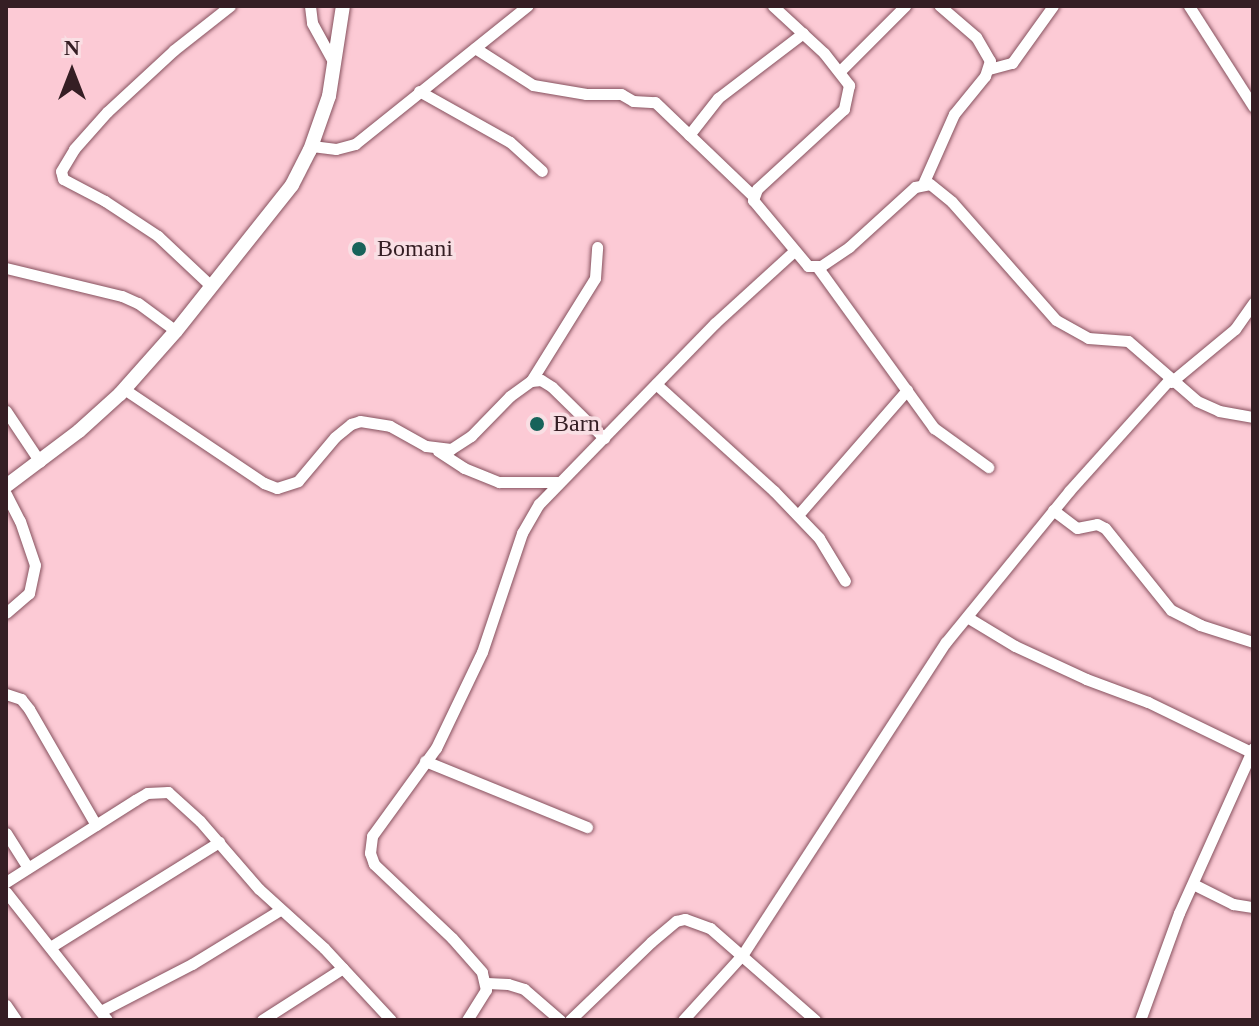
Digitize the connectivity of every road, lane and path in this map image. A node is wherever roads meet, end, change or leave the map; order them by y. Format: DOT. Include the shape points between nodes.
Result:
graph roads {
  1 [pos="230,6"];
  2 [pos="310,6"];
  3 [pos="343,6"];
  4 [pos="527,6"];
  5 [pos="773,6"];
  6 [pos="905,6"];
  7 [pos="940,6"];
  8 [pos="1053,6"];
  9 [pos="1189,6"];
  10 [pos="803,33"];
  11 [pos="475,48"];
  12 [pos="335,68"];
  13 [pos="989,69"];
  14 [pos="841,70"];
  15 [pos="419,91"];
  16 [pos="1253,106"];
  17 [pos="689,135"];
  18 [pos="312,146"];
  19 [pos="542,171"];
  20 [pos="923,184"];
  21 [pos="754,197"];
  22 [pos="597,247"];
  23 [pos="794,251"];
  24 [pos="6,268"];
  25 [pos="818,268"];
  26 [pos="211,286"];
  27 [pos="1253,303"];
  28 [pos="176,331"];
  29 [pos="531,381"];
  30 [pos="1170,381"];
  31 [pos="656,384"];
  32 [pos="124,389"];
  33 [pos="907,390"];
  34 [pos="6,411"];
  35 [pos="1253,417"];
  36 [pos="604,438"];
  37 [pos="434,448"];
  38 [pos="40,462"];
  39 [pos="988,467"];
  40 [pos="559,482"];
  41 [pos="6,486"];
  42 [pos="6,494"];
  43 [pos="1053,510"];
  44 [pos="798,515"];
  45 [pos="845,581"];
  46 [pos="6,613"];
  47 [pos="967,617"];
  48 [pos="1253,642"];
  49 [pos="6,694"];
  50 [pos="1252,750"];
  51 [pos="425,761"];
  52 [pos="96,825"];
  53 [pos="587,827"];
  54 [pos="6,833"];
  55 [pos="219,842"];
  56 [pos="28,868"];
  57 [pos="6,882"];
  58 [pos="1193,884"];
  59 [pos="6,892"];
  60 [pos="1253,907"];
  61 [pos="280,910"];
  62 [pos="52,946"];
  63 [pos="743,954"];
  64 [pos="343,968"];
  65 [pos="487,983"];
  66 [pos="6,1005"];
  67 [pos="104,1015"];
  68 [pos="686,1019"];
  69 [pos="16,1020"];
  70 [pos="262,1020"];
  71 [pos="391,1020"];
  72 [pos="467,1020"];
  73 [pos="560,1020"];
  74 [pos="570,1020"];
  75 [pos="815,1020"];
  76 [pos="1140,1020"];
  1 -- 26 [label="street" via="107,112 61,171 63,179 158,236"];
  2 -- 12 [label="street" via="312,23"];
  3 -- 12 [label="main road"];
  4 -- 11 [label="street"];
  5 -- 10 [label="street"];
  6 -- 14 [label="street"];
  7 -- 13 [label="street" via="986,50"];
  8 -- 13 [label="street" via="1012,63"];
  9 -- 16 [label="street"];
  10 -- 14 [label="street"];
  10 -- 17 [label="street" via="718,98"];
  11 -- 15 [label="street"];
  11 -- 17 [label="street" via="533,85 655,102"];
  12 -- 18 [label="main road"];
  13 -- 20 [label="street" via="954,114"];
  14 -- 21 [label="street" via="849,85 844,109"];
  15 -- 18 [label="street" via="349,147"];
  15 -- 19 [label="street" via="510,142"];
  17 -- 21 [label="street"];
  18 -- 26 [label="main road" via="292,185"];
  20 -- 25 [label="street"];
  20 -- 30 [label="street" via="943,193 1056,320 1088,338 1128,341"];
  21 -- 23 [label="street"];
  22 -- 29 [label="street" via="595,278"];
  23 -- 25 [label="street" via="808,266"];
  23 -- 31 [label="street"];
  24 -- 28 [label="street" via="122,296"];
  25 -- 33 [label="street"];
  26 -- 28 [label="main road"];
  27 -- 30 [label="street" via="1235,329"];
  28 -- 32 [label="main road"];
  29 -- 36 [label="street" via="552,387"];
  29 -- 37 [label="street" via="459,445"];
  30 -- 35 [label="street" via="1219,411"];
  30 -- 43 [label="street"];
  31 -- 36 [label="street"];
  31 -- 44 [label="street"];
  32 -- 37 [label="street" via="277,488 298,481 335,437 360,421 390,426"];
  32 -- 38 [label="main road"];
  33 -- 39 [label="street" via="934,428"];
  33 -- 44 [label="street"];
  34 -- 38 [label="street"];
  36 -- 40 [label="street"];
  37 -- 40 [label="street" via="499,482"];
  38 -- 41 [label="main road"];
  40 -- 51 [label="street" via="522,533 482,652"];
  42 -- 46 [label="street" via="35,565 29,593"];
  43 -- 47 [label="street"];
  43 -- 48 [label="street" via="1077,528 1105,528 1171,610"];
  44 -- 45 [label="street" via="832,555"];
  47 -- 50 [label="street" via="1015,646"];
  47 -- 63 [label="street" via="868,757"];
  49 -- 52 [label="street" via="21,699 29,709"];
  50 -- 58 [label="street"];
  51 -- 53 [label="street"];
  51 -- 65 [label="street" via="372,836 370,853 374,864 452,938"];
  52 -- 55 [label="street" via="158,790 181,800"];
  52 -- 56 [label="street"];
  54 -- 56 [label="street"];
  55 -- 61 [label="street"];
  55 -- 62 [label="street"];
  56 -- 57 [label="street"];
  58 -- 60 [label="street" via="1233,904"];
  58 -- 76 [label="street"];
  59 -- 62 [label="street"];
  61 -- 64 [label="street"];
  61 -- 67 [label="street"];
  62 -- 67 [label="street"];
  63 -- 68 [label="street"];
  63 -- 74 [label="street" via="710,928 693,920 676,921"];
  63 -- 75 [label="street"];
  64 -- 70 [label="street"];
  64 -- 71 [label="street"];
  65 -- 72 [label="street"];
  65 -- 73 [label="street" via="524,989"];
  66 -- 69 [label="street"];
}
